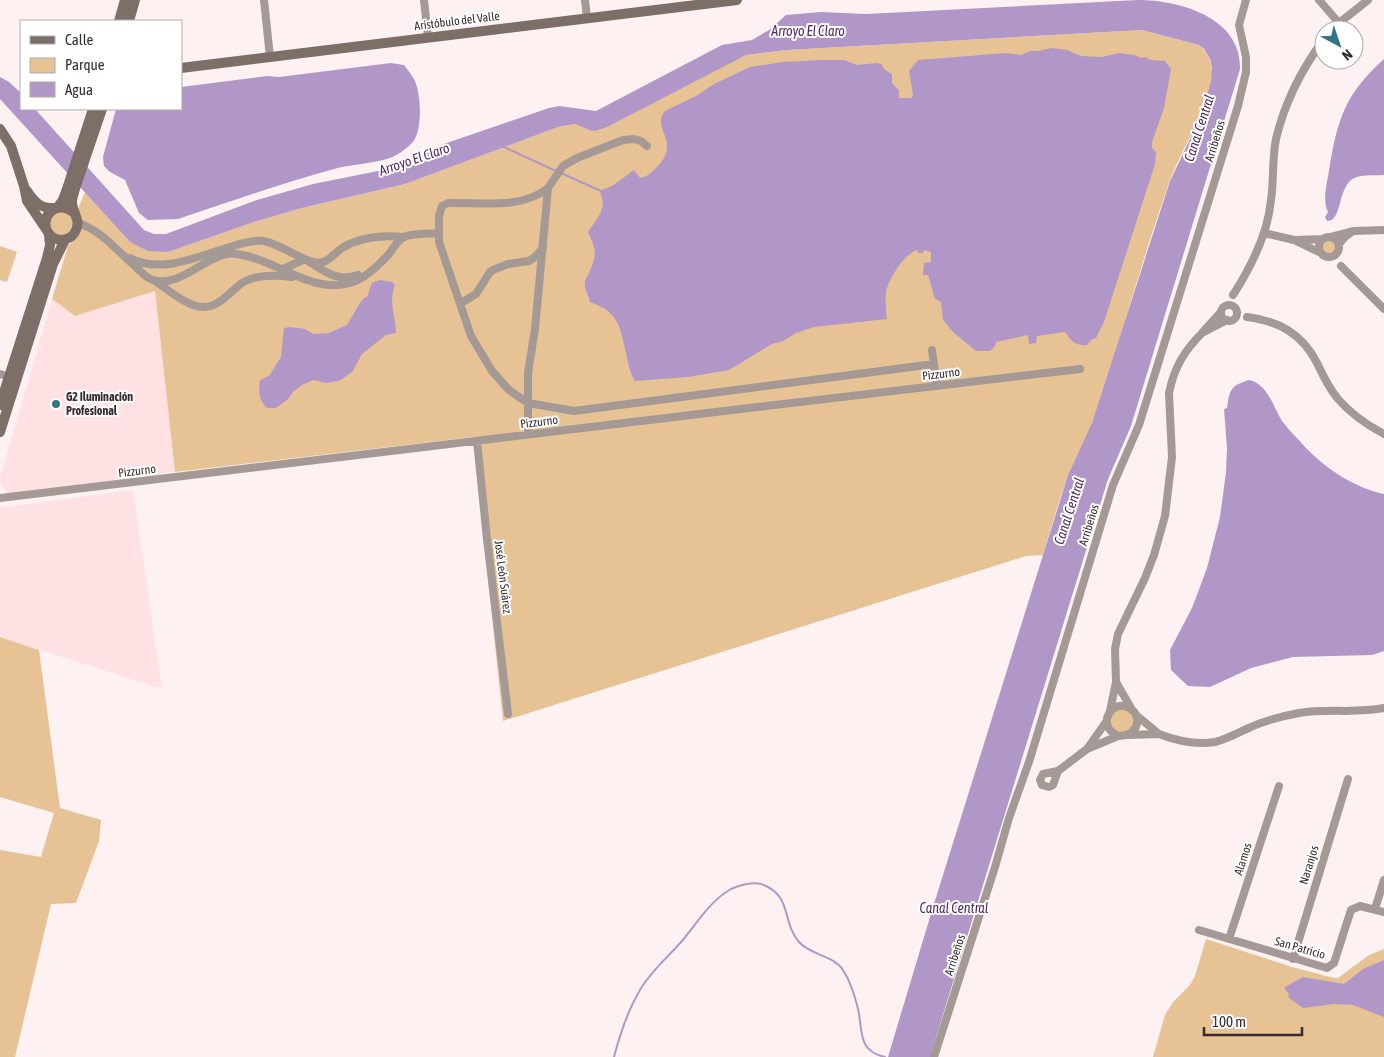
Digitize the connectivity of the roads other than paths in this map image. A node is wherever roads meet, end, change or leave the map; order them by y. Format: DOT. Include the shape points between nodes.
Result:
graph roads {
  1 [pos="125,0"];
  2 [pos="135,0"];
  3 [pos="264,0"];
  4 [pos="424,0"];
  5 [pos="585,0"];
  6 [pos="736,0"];
  7 [pos="1246,0"];
  8 [pos="1319,0"];
  9 [pos="1368,0"];
  10 [pos="587,18"];
  11 [pos="119,20"];
  12 [pos="129,20"];
  13 [pos="1337,20"];
  14 [pos="1342,20"];
  15 [pos="428,38"];
  16 [pos="1314,54"];
  17 [pos="270,57"];
  18 [pos="182,68"];
  19 [pos="93,110"];
  20 [pos="102,110"];
  21 [pos="0,129"];
  22 [pos="647,146"];
  23 [pos="82,154"];
  24 [pos="24,186"];
  25 [pos="548,188"];
  26 [pos="71,189"];
  27 [pos="57,208"];
  28 [pos="74,213"];
  29 [pos="78,224"];
  30 [pos="1384,230"];
  31 [pos="1353,231"];
  32 [pos="48,233"];
  33 [pos="438,233"];
  34 [pos="1264,233"];
  35 [pos="404,237"];
  36 [pos="1326,238"];
  37 [pos="65,240"];
  38 [pos="1294,240"];
  39 [pos="1339,246"];
  40 [pos="543,248"];
  41 [pos="119,252"];
  42 [pos="1324,255"];
  43 [pos="306,260"];
  44 [pos="1341,266"];
  45 [pos="282,269"];
  46 [pos="370,271"];
  47 [pos="298,278"];
  48 [pos="153,280"];
  49 [pos="1233,295"];
  50 [pos="461,303"];
  51 [pos="1382,308"];
  52 [pos="1223,309"];
  53 [pos="1232,315"];
  54 [pos="1384,315"];
  55 [pos="1202,333"];
  56 [pos="932,350"];
  57 [pos="934,364"];
  58 [pos="1080,369"];
  59 [pos="4,376"];
  60 [pos="937,386"];
  61 [pos="528,403"];
  62 [pos="0,405"];
  63 [pos="0,432"];
  64 [pos="528,434"];
  65 [pos="1384,434"];
  66 [pos="477,441"];
  67 [pos="0,498"];
  68 [pos="1116,682"];
  69 [pos="1131,708"];
  70 [pos="1384,708"];
  71 [pos="1110,711"];
  72 [pos="508,714"];
  73 [pos="1136,716"];
  74 [pos="1106,722"];
  75 [pos="1159,734"];
  76 [pos="1128,735"];
  77 [pos="1118,736"];
  78 [pos="1087,749"];
  79 [pos="1058,771"];
  80 [pos="1348,779"];
  81 [pos="1278,786"];
  82 [pos="1384,880"];
  83 [pos="1375,909"];
  84 [pos="1384,912"];
  85 [pos="1199,930"];
  86 [pos="1230,939"];
  87 [pos="1293,959"];
  88 [pos="934,1057"];
  1 -- 11 [label="street"];
  2 -- 12 [label="street"];
  3 -- 17 [label="street"];
  4 -- 15 [label="street"];
  5 -- 10 [label="street"];
  6 -- 10 [label="street, Aristóbulo del Valle"];
  7 -- 88 [label="street, Arribeños" via="1239,25 1246,72 1238,106 1139,426 1113,486"];
  8 -- 13 [label="street"];
  9 -- 14 [label="street"];
  10 -- 15 [label="street, Aristóbulo del Valle"];
  15 -- 17 [label="street, Aristóbulo del Valle"];
  16 -- 34 [label="street" via="1300,74 1284,112 1276,141 1271,202"];
  17 -- 18 [label="street, Aristóbulo del Valle"];
  19 -- 23 [label="street"];
  20 -- 23 [label="street"];
  21 -- 24 [label="street" via="11,146"];
  22 -- 25 [label="street" via="634,139 623,140 577,158 562,168"];
  23 -- 26 [label="street"];
  24 -- 27 [label="street" via="38,204 47,209"];
  24 -- 32 [label="street" via="27,201"];
  25 -- 33 [label="street" via="529,198 499,203 448,203 442,206"];
  25 -- 40 [label="street"];
  26 -- 27 [label="street"];
  26 -- 28 [label="street"];
  27 -- 28 [label="street" via="64,207"];
  27 -- 32 [label="street" via="45,220"];
  28 -- 29 [label="street"];
  29 -- 37 [label="street" via="74,234"];
  29 -- 41 [label="street" via="110,242"];
  30 -- 31 [label="street"];
  31 -- 36 [label="street"];
  31 -- 39 [label="street"];
  32 -- 37 [label="street"];
  32 -- 59 [label="street" via="47,258"];
  33 -- 35 [label="street"];
  33 -- 50 [label="street"];
  34 -- 38 [label="street"];
  34 -- 49 [label="street"];
  35 -- 43 [label="street" via="386,235 367,239 343,247 323,262"];
  35 -- 46 [label="street"];
  36 -- 38 [label="street"];
  36 -- 39 [label="street" via="1335,239"];
  36 -- 42 [label="street" via="1319,247"];
  37 -- 63 [label="street" via="53,264"];
  38 -- 42 [label="street"];
  39 -- 42 [label="street" via="1333,256"];
  39 -- 44 [label="street"];
  40 -- 50 [label="street" via="529,261 508,264 490,272 476,294"];
  40 -- 61 [label="street" via="528,373"];
  41 -- 43 [label="street" via="140,263 167,265 262,241 281,246"];
  41 -- 48 [label="street"];
  42 -- 44 [label="street"];
  43 -- 45 [label="street"];
  43 -- 46 [label="street" via="340,278"];
  44 -- 51 [label="street"];
  45 -- 47 [label="street"];
  45 -- 48 [label="street" via="253,257 229,253 214,257 176,278"];
  46 -- 47 [label="street" via="352,282 338,285"];
  47 -- 48 [label="street" via="277,275 244,282 225,298 202,307 187,302"];
  49 -- 52 [label="street"];
  49 -- 53 [label="street"];
  50 -- 61 [label="street" via="471,336 492,371 509,390"];
  51 -- 54 [label="street"];
  52 -- 53 [label="street" via="1230,306"];
  52 -- 53 [label="street" via="1223,318"];
  52 -- 55 [label="street"];
  53 -- 55 [label="street"];
  53 -- 65 [label="street" via="1272,322 1293,332 1308,348 1338,399 1364,422"];
  55 -- 68 [label="street" via="1183,353 1171,382 1172,457 1164,516 1154,555 1118,634 1114,656"];
  56 -- 57 [label="street"];
  57 -- 60 [label="street"];
  57 -- 61 [label="street" via="574,411"];
  58 -- 60 [label="street, Pizzurno"];
  59 -- 62 [label="street"];
  60 -- 64 [label="street, Pizzurno"];
  61 -- 64 [label="street"];
  64 -- 66 [label="street, Pizzurno"];
  66 -- 67 [label="street, Pizzurno"];
  66 -- 72 [label="street, José León Suárez"];
  68 -- 69 [label="street"];
  68 -- 71 [label="street"];
  69 -- 71 [label="street" via="1118,706"];
  69 -- 73 [label="street"];
  70 -- 75 [label="street" via="1287,715 1210,742 1186,742"];
  71 -- 74 [label="street"];
  73 -- 75 [label="street"];
  73 -- 76 [label="street" via="1135,729"];
  74 -- 77 [label="street" via="1110,731"];
  74 -- 78 [label="street"];
  75 -- 76 [label="street"];
  76 -- 77 [label="street"];
  77 -- 78 [label="street"];
  78 -- 79 [label="street"];
  80 -- 87 [label="street, Naranjos"];
  81 -- 86 [label="street, Alamos"];
  82 -- 83 [label="street"];
  83 -- 84 [label="street, San Patricio"];
  83 -- 87 [label="street, San Patricio" via="1360,906 1351,910 1330,967"];
  85 -- 86 [label="street, San Patricio"];
  86 -- 87 [label="street, San Patricio"];
}
